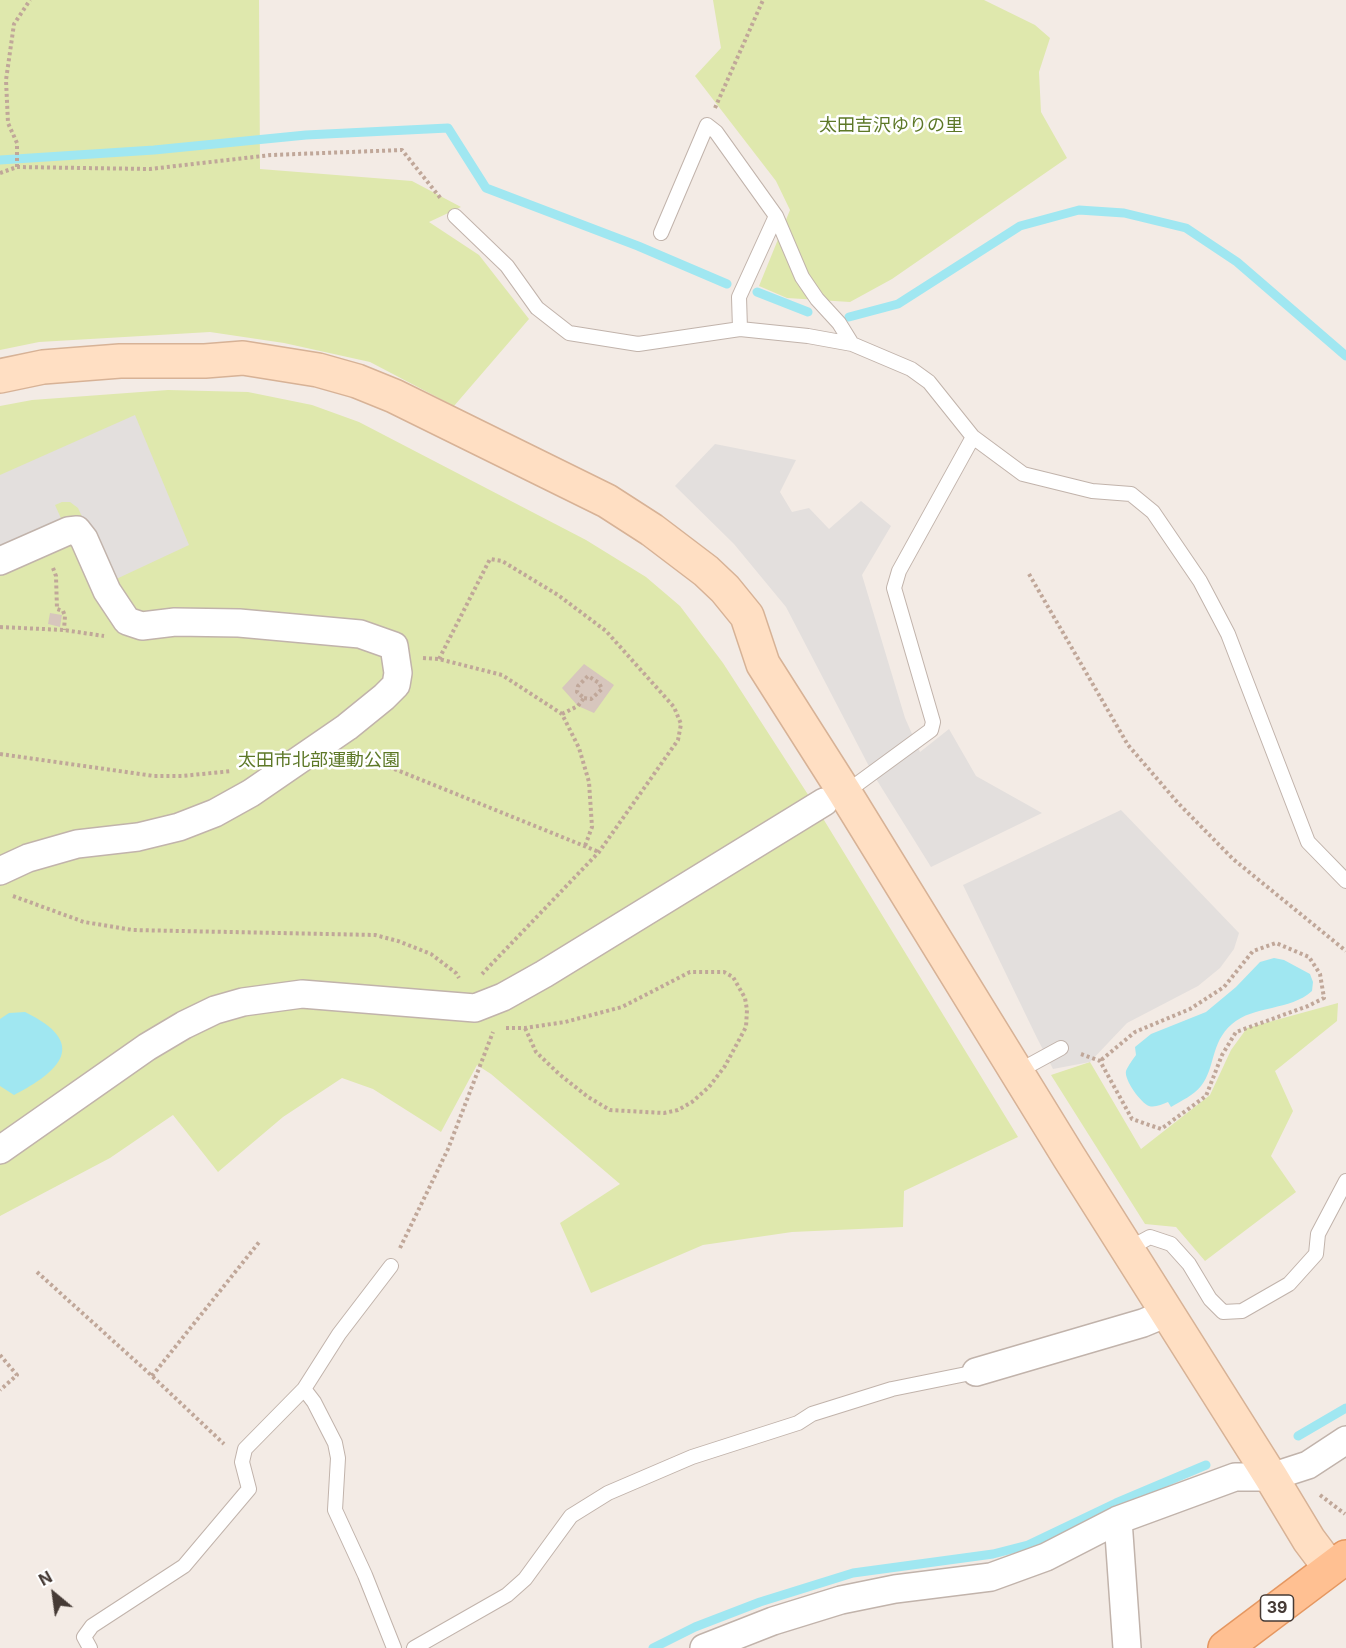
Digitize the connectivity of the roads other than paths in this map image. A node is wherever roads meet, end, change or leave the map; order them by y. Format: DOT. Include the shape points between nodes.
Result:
graph roads {
  1 [pos="455,216"];
  2 [pos="776,216"];
  3 [pos="661,233"];
  4 [pos="740,329"];
  5 [pos="852,344"];
  6 [pos="0,376"];
  7 [pos="973,437"];
  8 [pos="0,561"];
  9 [pos="834,797"];
  10 [pos="1346,881"];
  11 [pos="4,882"];
  12 [pos="1061,1047"];
  13 [pos="1017,1071"];
  14 [pos="0,1150"];
  15 [pos="1346,1181"];
  16 [pos="1128,1249"];
  17 [pos="391,1266"];
  18 [pos="1167,1313"];
  19 [pos="976,1372"];
  20 [pos="304,1389"];
  21 [pos="1346,1440"];
  22 [pos="1286,1472"];
  23 [pos="1118,1520"];
  24 [pos="1338,1562"];
  25 [pos="742,1641"];
  26 [pos="90,1648"];
  27 [pos="394,1648"];
  28 [pos="414,1648"];
  29 [pos="704,1648"];
  30 [pos="1127,1648"];
  31 [pos="1225,1648"];
  1 -- 4 [label="lane" via="507,266 537,308 569,333 639,344"];
  2 -- 3 [label="lane" via="707,125"];
  2 -- 4 [label="lane" via="739,297"];
  2 -- 5 [label="lane" via="802,277"];
  4 -- 5 [label="lane"];
  5 -- 7 [label="lane" via="911,369 929,382"];
  6 -- 9 [label="street" via="43,367 120,361 243,358 318,370 394,396 607,501 688,557 725,589 747,616 763,664"];
  7 -- 9 [label="lane" via="899,571 894,588 933,722 931,730"];
  7 -- 10 [label="lane" via="1023,474 1092,491 1131,494 1153,512 1200,581 1228,634 1308,842"];
  8 -- 11 [label="street" via="77,530 107,591 129,622 142,626 239,623 360,634 394,646 398,673 396,685 384,697 321,745 215,813 138,837 77,844 27,858"];
  9 -- 13 [label="street"];
  9 -- 14 [label="street" via="503,998 471,1001 302,994 224,1007 147,1047"];
  12 -- 13 [label="lane"];
  13 -- 16 [label="street"];
  15 -- 16 [label="lane" via="1318,1234 1317,1254 1289,1284 1242,1311 1223,1312 1171,1244 1149,1237"];
  16 -- 18 [label="street"];
  17 -- 20 [label="lane" via="339,1334"];
  18 -- 19 [label="street"];
  18 -- 22 [label="street"];
  19 -- 28 [label="lane" via="892,1389 812,1414 798,1423 692,1457 608,1493 571,1516 525,1579 507,1595"];
  20 -- 26 [label="lane" via="244,1449 242,1462 249,1489 184,1566 92,1626 84,1637"];
  20 -- 27 [label="lane" via="335,1443 335,1510"];
  21 -- 22 [label="street" via="1308,1465"];
  22 -- 23 [label="street" via="1235,1477"];
  22 -- 24 [label="street" via="1309,1540"];
  23 -- 25 [label="street" via="1047,1557 991,1577 842,1600 807,1609"];
  23 -- 30 [label="street"];
  24 -- 31 [label="main road, 39"];
  25 -- 29 [label="street"];
}
